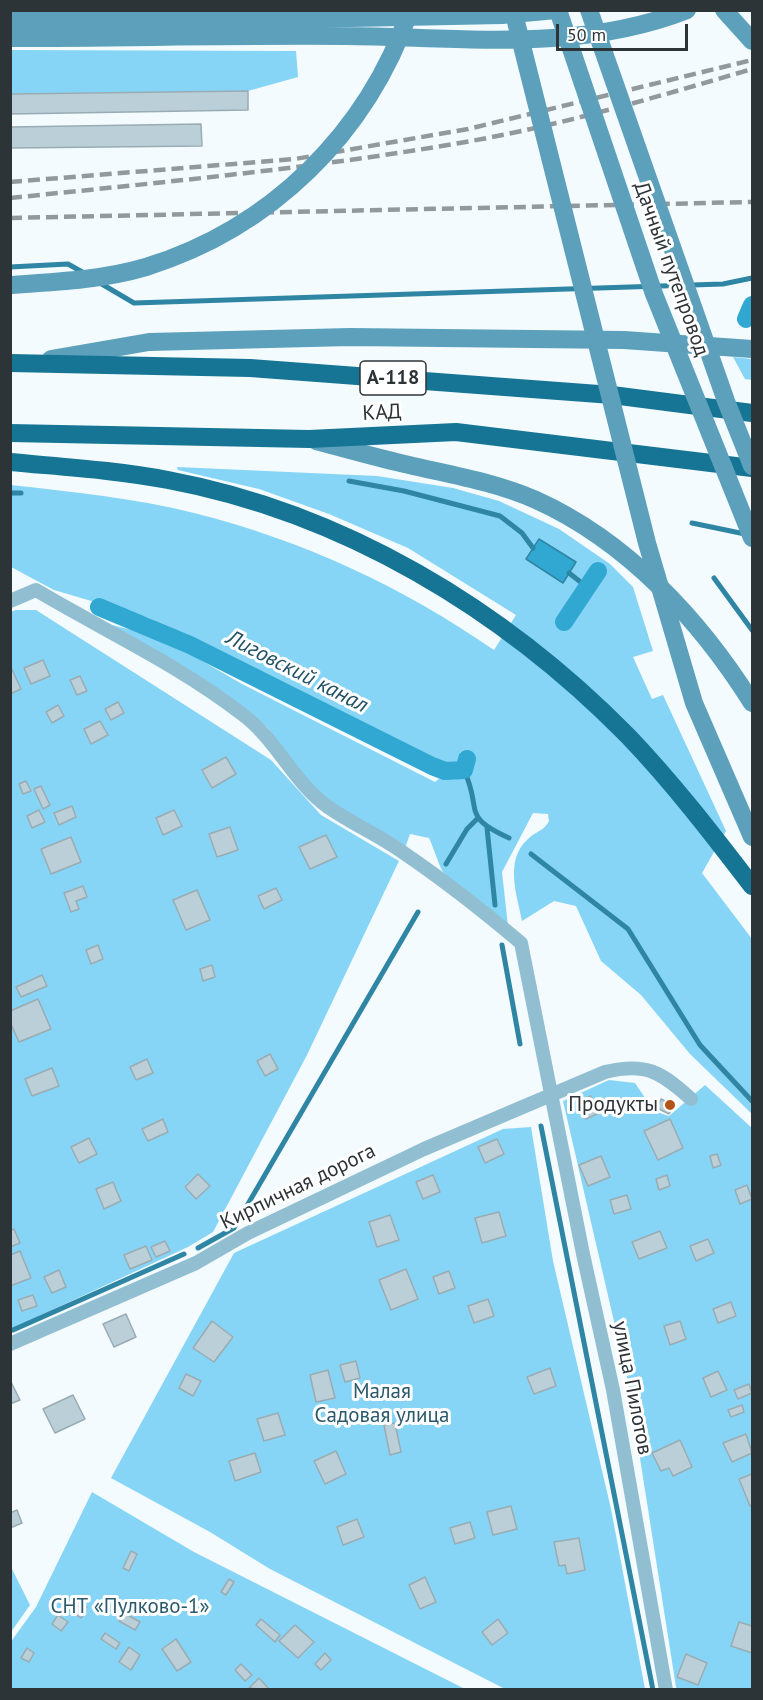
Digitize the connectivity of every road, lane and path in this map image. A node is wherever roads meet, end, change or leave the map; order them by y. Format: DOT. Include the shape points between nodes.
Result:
graph roads {
  1 [pos="410,10"];
  2 [pos="513,10"];
  3 [pos="557,10"];
  4 [pos="589,10"];
  5 [pos="687,10"];
  6 [pos="724,10"];
  7 [pos="136,15"];
  8 [pos="10,21"];
  9 [pos="350,22"];
  10 [pos="10,38"];
  11 [pos="753,41"];
  12 [pos="10,285"];
  13 [pos="753,349"];
  14 [pos="10,363"];
  15 [pos="31,363"];
  16 [pos="753,413"];
  17 [pos="10,433"];
  18 [pos="309,439"];
  19 [pos="10,462"];
  20 [pos="753,467"];
  21 [pos="753,538"];
  22 [pos="10,601"];
  23 [pos="753,703"];
  24 [pos="753,837"];
  25 [pos="753,886"];
  26 [pos="551,1096"];
  27 [pos="691,1099"];
  28 [pos="10,1344"];
  29 [pos="666,1689"];
  1 -- 12 [label="main road, bridge" via="386,66 351,126 307,174 260,212 207,243 144,267 82,279"];
  2 -- 24 [label="main road, bridge" via="647,543 694,703"];
  3 -- 9 [label="main road"];
  3 -- 21 [label="main road, Дачный путепровод, bridge" via="654,294"];
  4 -- 20 [label="main road, Дачный путепровод, bridge" via="726,401"];
  5 -- 9 [label="main road" via="634,26 538,40 453,41"];
  6 -- 11 [label="main road"];
  7 -- 8 [label="main road"];
  7 -- 9 [label="main road"];
  9 -- 10 [label="main road"];
  13 -- 15 [label="main road" via="624,340 350,337 149,342"];
  14 -- 15 [label="highway, КАД / А-118"];
  15 -- 16 [label="highway, КАД / А-118" via="250,368 612,395"];
  17 -- 18 [label="highway, КАД"];
  18 -- 20 [label="highway, КАД" via="456,432"];
  18 -- 23 [label="main road" via="494,485 536,500 585,526 626,556 665,593 704,636"];
  19 -- 25 [label="highway" via="169,480 260,505 367,546 456,594 565,678 628,736"];
  22 -- 26 [label="street, улица Пилотов" via="36,590 175,669 241,713 261,729 309,791 328,807 448,884 521,943"];
  26 -- 27 [label="street, Кирпичная дорога" via="605,1072 629,1066 653,1071"];
  26 -- 28 [label="street, Кирпичная дорога" via="424,1149 248,1233 196,1263"];
  26 -- 29 [label="street, улица Пилотов" via="613,1390"];
}
